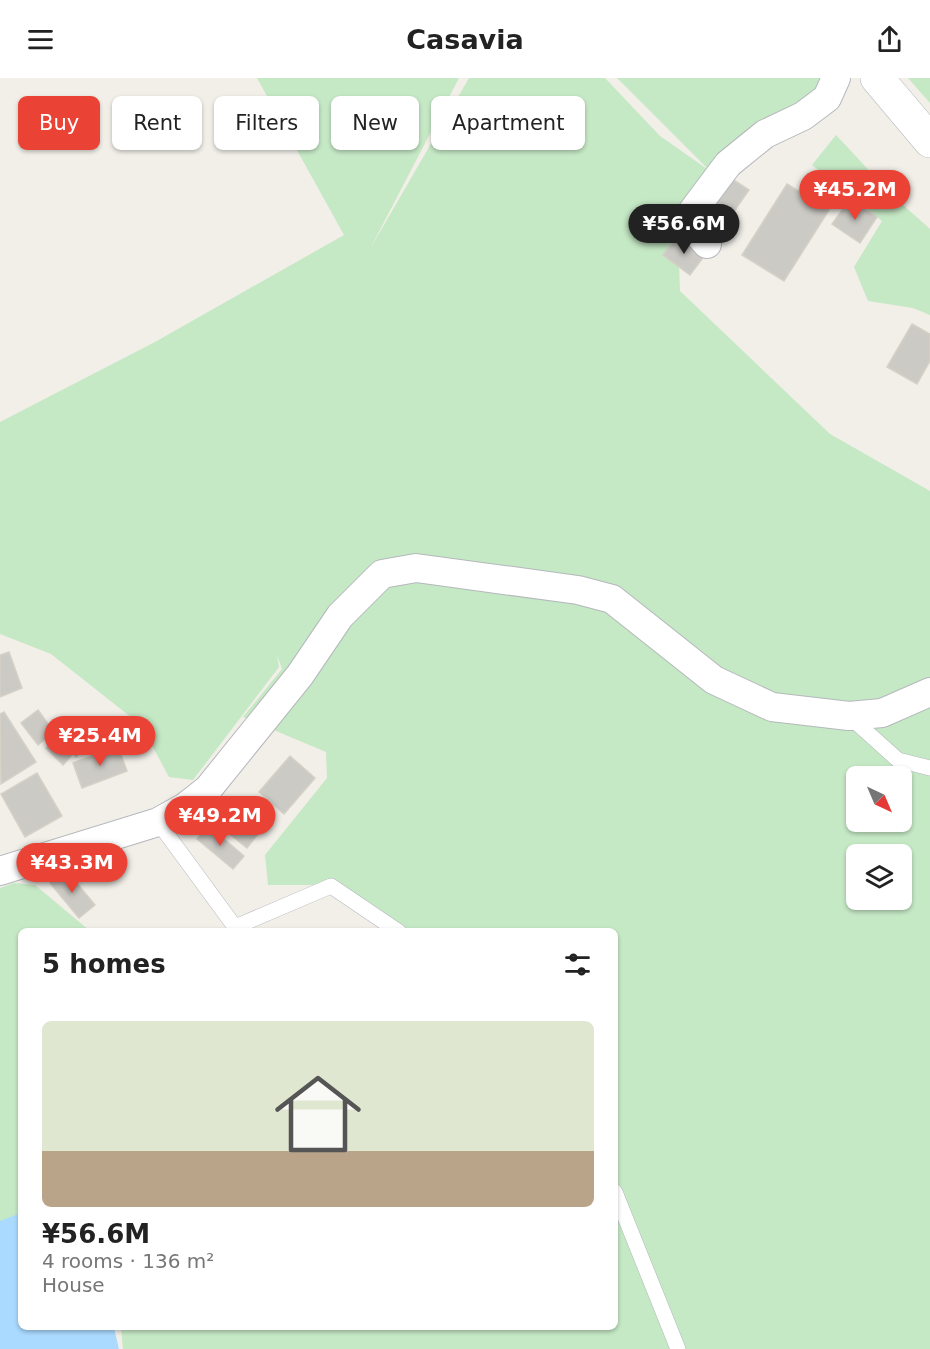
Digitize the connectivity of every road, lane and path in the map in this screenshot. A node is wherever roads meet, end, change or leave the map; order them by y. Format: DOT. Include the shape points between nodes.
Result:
graph roads {
  1 [pos="836,78"];
  2 [pos="877,78"];
  3 [pos="930,141"];
  4 [pos="707,243"];
  5 [pos="930,692"];
  6 [pos="849,716"];
  7 [pos="930,768"];
  8 [pos="158,822"];
  9 [pos="0,871"];
  10 [pos="393,928"];
  11 [pos="618,1199"];
  12 [pos="678,1349"];
  1 -- 4 [label="street" via="827,98 803,116 765,134 728,164 686,220"];
  2 -- 3 [label="main road"];
  5 -- 6 [label="street" via="882,713"];
  6 -- 7 [label="lane" via="898,760"];
  6 -- 8 [label="street" via="772,707 714,680 612,599 578,590 416,568 382,574 340,616 300,675 208,789"];
  8 -- 9 [label="street"];
  8 -- 10 [label="lane" via="235,927 331,886"];
  11 -- 12 [label="lane"];
}
